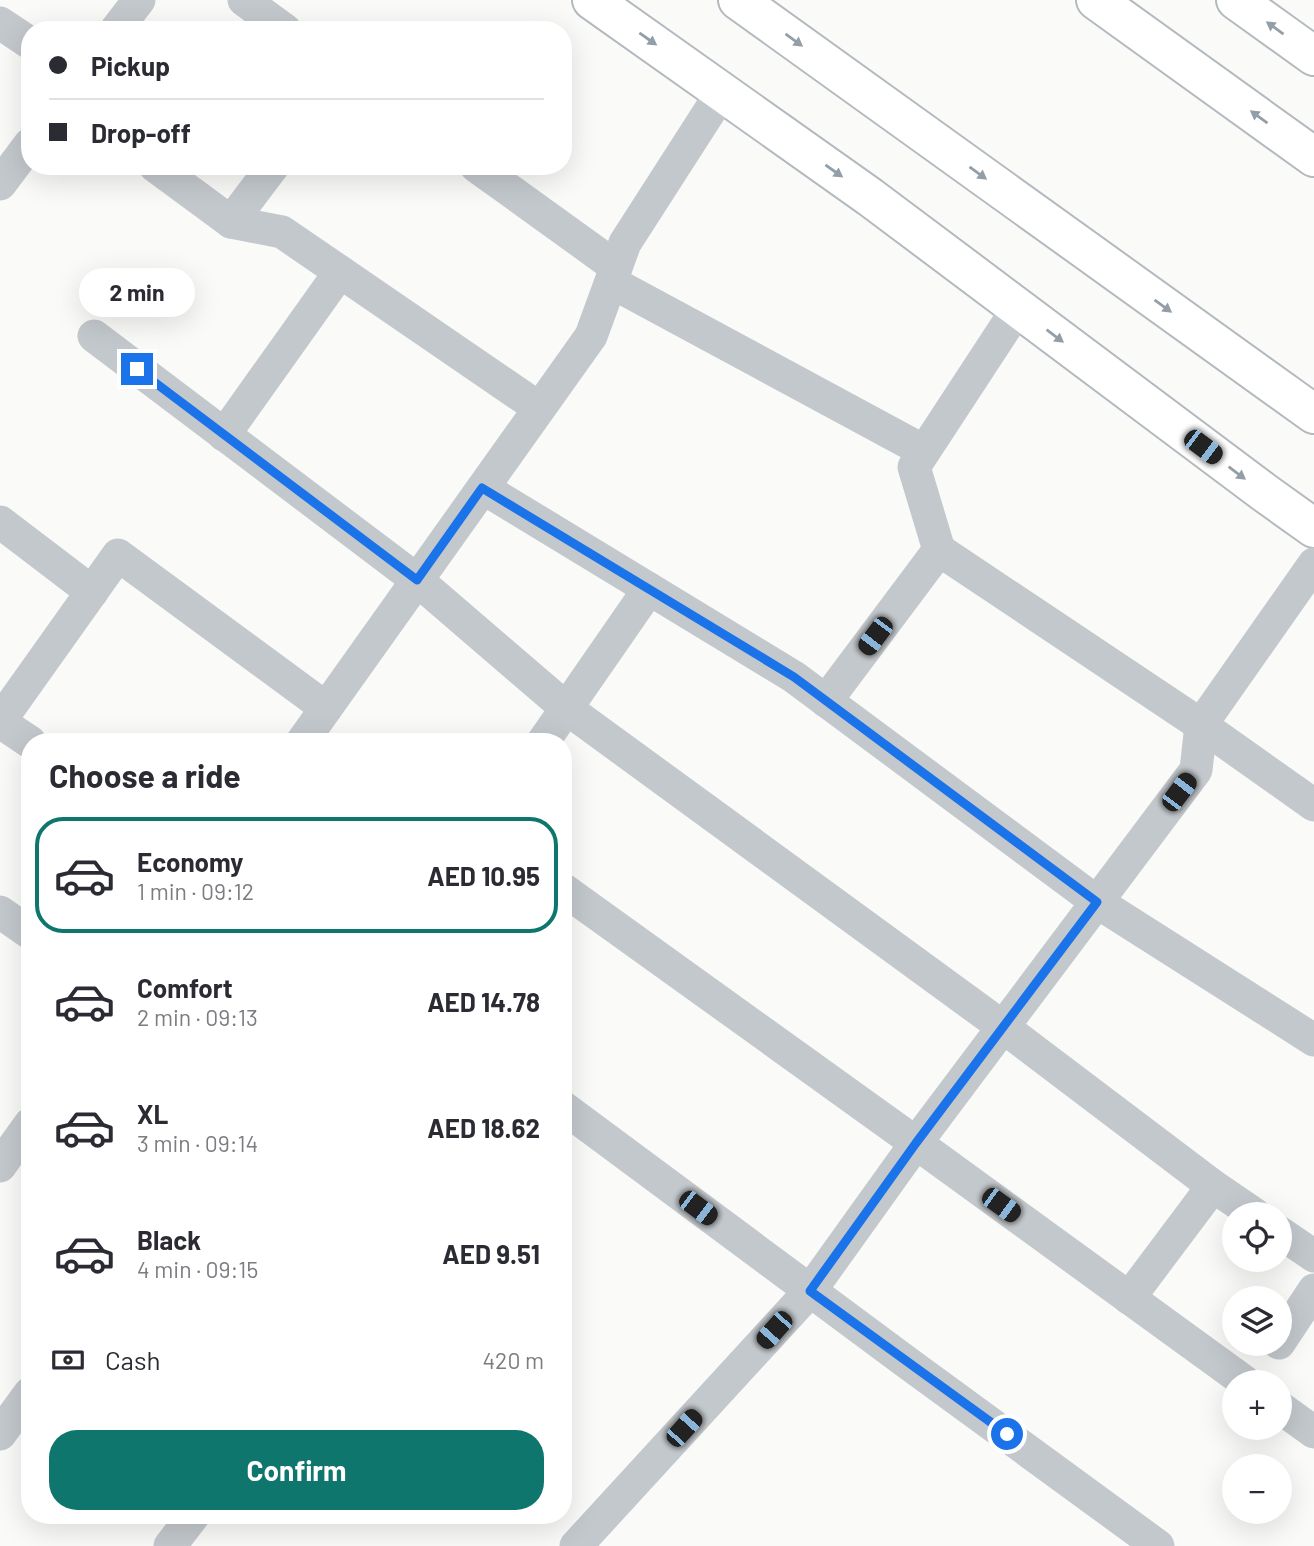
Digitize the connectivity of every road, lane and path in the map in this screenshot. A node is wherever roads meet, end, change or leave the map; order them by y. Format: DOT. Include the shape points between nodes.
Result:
graph roads {
  1 [pos="139,0"];
  2 [pos="244,0"];
  3 [pos="592,0"];
  4 [pos="738,0"];
  5 [pos="1096,0"];
  6 [pos="1236,0"];
  7 [pos="123,21"];
  8 [pos="273,21"];
  9 [pos="0,23"];
  10 [pos="21,37"];
  11 [pos="1314,56"];
  12 [pos="722,92"];
  13 [pos="21,156"];
  14 [pos="1314,157"];
  15 [pos="167,175"];
  16 [pos="267,175"];
  17 [pos="487,175"];
  18 [pos="0,184"];
  19 [pos="231,222"];
  20 [pos="340,272"];
  21 [pos="613,274"];
  22 [pos="1018,308"];
  23 [pos="94,336"];
  24 [pos="539,408"];
  25 [pos="1314,414"];
  26 [pos="224,435"];
  27 [pos="924,451"];
  28 [pos="482,488"];
  29 [pos="0,522"];
  30 [pos="1314,528"];
  31 [pos="939,550"];
  32 [pos="1314,564"];
  33 [pos="417,580"];
  34 [pos="649,589"];
  35 [pos="92,592"];
  36 [pos="826,701"];
  37 [pos="326,708"];
  38 [pos="566,708"];
  39 [pos="0,722"];
  40 [pos="1201,725"];
  41 [pos="308,733"];
  42 [pos="549,733"];
  43 [pos="21,736"];
  44 [pos="1314,805"];
  45 [pos="572,896"];
  46 [pos="1097,902"];
  47 [pos="0,912"];
  48 [pos="21,927"];
  49 [pos="1003,1027"];
  50 [pos="1314,1040"];
  51 [pos="572,1114"];
  52 [pos="21,1137"];
  53 [pos="916,1143"];
  54 [pos="0,1166"];
  55 [pos="1213,1186"];
  56 [pos="1236,1202"];
  57 [pos="1292,1241"];
  58 [pos="1314,1256"];
  59 [pos="1314,1290"];
  60 [pos="810,1291"];
  61 [pos="1129,1298"];
  62 [pos="1292,1324"];
  63 [pos="1228,1370"];
  64 [pos="21,1405"];
  65 [pos="1292,1417"];
  66 [pos="1314,1433"];
  67 [pos="0,1434"];
  68 [pos="187,1524"];
  69 [pos="170,1546"];
  70 [pos="576,1546"];
  71 [pos="1158,1546"];
  1 -- 7 [label="street"];
  2 -- 8 [label="street"];
  3 -- 12 [label="street, one-way"];
  4 -- 25 [label="street, one-way"];
  14 -- 5 [label="street, one-way"];
  11 -- 6 [label="street, one-way"];
  9 -- 10 [label="street"];
  12 -- 21 [label="street" via="625,243"];
  12 -- 22 [label="street, one-way"];
  13 -- 18 [label="street"];
  15 -- 19 [label="street"];
  16 -- 19 [label="street"];
  17 -- 21 [label="street"];
  19 -- 20 [label="street" via="282,232"];
  20 -- 24 [label="street"];
  20 -- 26 [label="street"];
  21 -- 24 [label="street" via="591,336"];
  21 -- 27 [label="street"];
  22 -- 27 [label="street"];
  22 -- 30 [label="street, one-way"];
  23 -- 26 [label="street"];
  24 -- 28 [label="street"];
  26 -- 33 [label="street"];
  27 -- 31 [label="street" via="914,467"];
  28 -- 33 [label="street"];
  28 -- 34 [label="street"];
  29 -- 35 [label="street"];
  31 -- 36 [label="street"];
  31 -- 40 [label="street"];
  32 -- 40 [label="street"];
  33 -- 37 [label="street"];
  33 -- 38 [label="street"];
  34 -- 36 [label="street"];
  34 -- 38 [label="street"];
  35 -- 37 [label="street" via="118,555"];
  35 -- 39 [label="street"];
  36 -- 46 [label="street"];
  37 -- 41 [label="street"];
  38 -- 42 [label="street"];
  38 -- 49 [label="street"];
  39 -- 43 [label="street"];
  40 -- 44 [label="street"];
  40 -- 46 [label="street" via="1196,770"];
  45 -- 53 [label="street"];
  46 -- 49 [label="street"];
  46 -- 50 [label="street"];
  47 -- 48 [label="street"];
  49 -- 53 [label="street"];
  49 -- 55 [label="street"];
  51 -- 60 [label="street"];
  52 -- 54 [label="street"];
  53 -- 60 [label="street"];
  53 -- 61 [label="street"];
  55 -- 56 [label="street"];
  55 -- 61 [label="street"];
  57 -- 58 [label="street"];
  59 -- 62 [label="street"];
  60 -- 70 [label="street"];
  60 -- 71 [label="street"];
  61 -- 63 [label="street"];
  64 -- 67 [label="street"];
  65 -- 66 [label="street"];
  68 -- 69 [label="street"];
}
